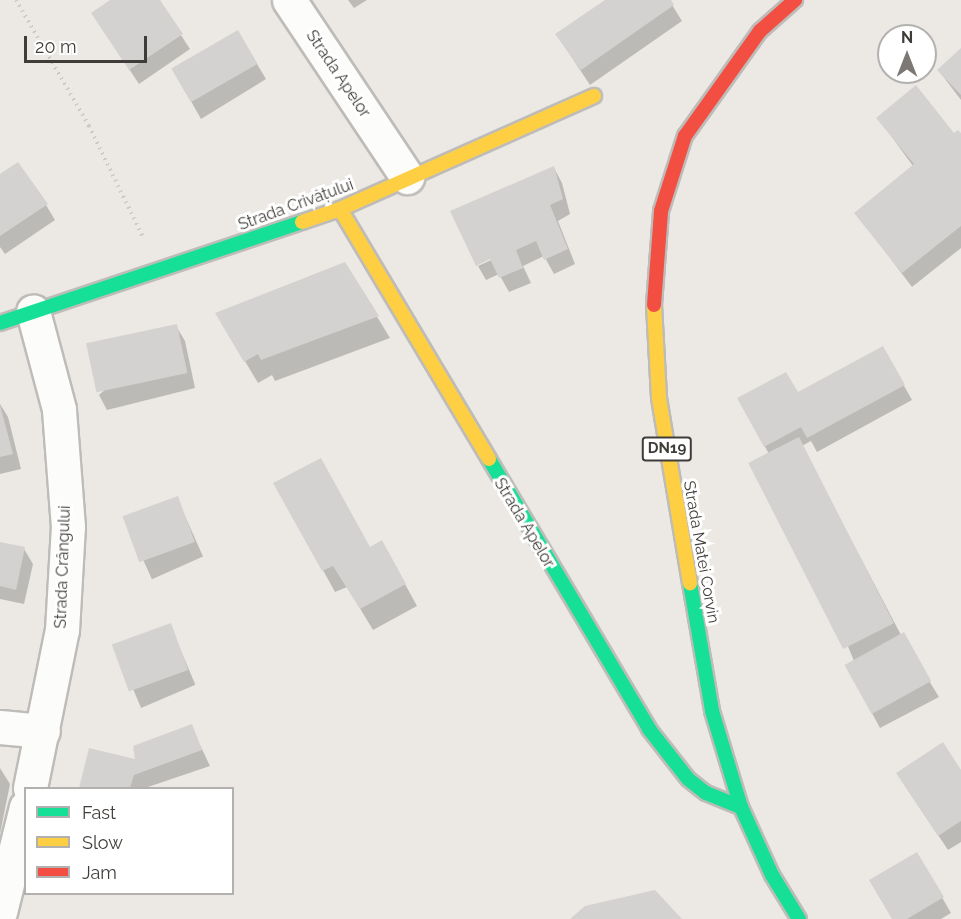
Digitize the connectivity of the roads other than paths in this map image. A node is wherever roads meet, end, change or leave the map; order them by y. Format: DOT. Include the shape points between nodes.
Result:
graph roads {
  1 [pos="289,0"];
  2 [pos="795,0"];
  3 [pos="594,96"];
  4 [pos="407,177"];
  5 [pos="340,209"];
  6 [pos="33,311"];
  7 [pos="0,323"];
  8 [pos="0,727"];
  9 [pos="43,731"];
  10 [pos="30,787"];
  11 [pos="741,807"];
  12 [pos="24,815"];
  13 [pos="0,912"];
  14 [pos="799,919"];
  1 -- 4 [label="street, Strada Apelor"];
  2 -- 11 [label="street, Strada Matei Corvin / DN19" via="760,31 685,136 661,211 653,290 659,398 681,539 712,711"];
  3 -- 4 [label="street, Strada Crivățului"];
  4 -- 5 [label="street, Strada Crivățului"];
  5 -- 6 [label="street, Strada Crivățului"];
  5 -- 11 [label="street, Strada Apelor" via="649,729 688,780 706,793"];
  6 -- 7 [label="street, Strada Crivățului"];
  6 -- 9 [label="street, Strada Crângului" via="59,409 68,527 62,630"];
  8 -- 9 [label="street"];
  9 -- 10 [label="street, Strada Crângului"];
  11 -- 14 [label="street, Strada Matei Corvin / DN19" via="772,875"];
  12 -- 13 [label="street"];
}
